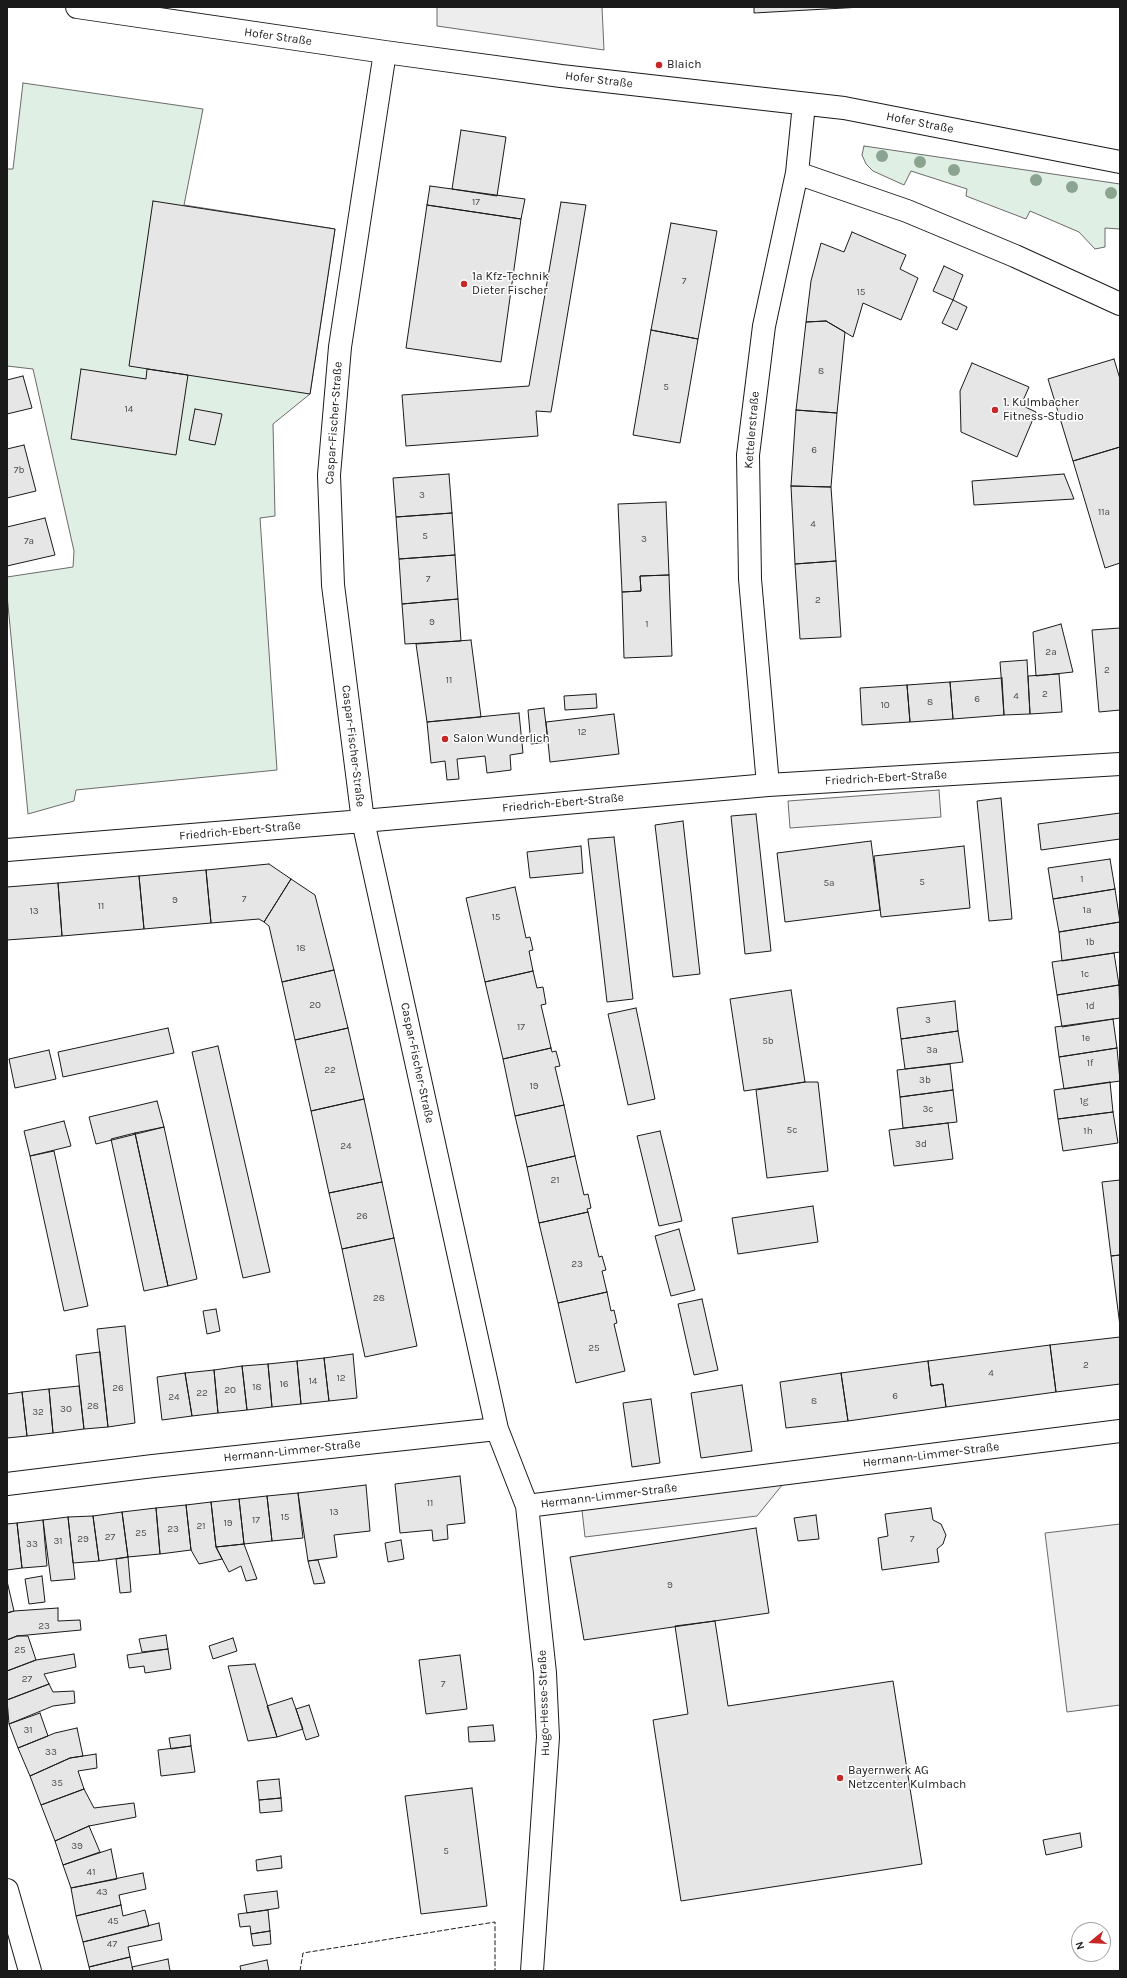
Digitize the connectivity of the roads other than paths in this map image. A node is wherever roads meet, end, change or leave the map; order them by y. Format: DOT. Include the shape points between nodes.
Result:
graph roads {
  1 [pos="77,7"];
  2 [pos="385,52"];
  3 [pos="804,104"];
  4 [pos="1120,162"];
  5 [pos="797,174"];
  6 [pos="1120,304"];
  7 [pos="1120,764"];
  8 [pos="768,785"];
  9 [pos="363,821"];
  10 [pos="7,850"];
  11 [pos="497,1429"];
  12 [pos="1120,1431"];
  13 [pos="7,1484"];
  14 [pos="527,1506"];
  15 [pos="7,1890"];
  16 [pos="30,1971"];
  17 [pos="532,1971"];
  1 -- 2 [label="street, Hofer Straße"];
  2 -- 3 [label="street, Hofer Straße" via="561,76"];
  2 -- 9 [label="street, Caspar-Fischer-Straße" via="340,348 329,475 333,585"];
  3 -- 4 [label="street, Hofer Straße" via="844,108"];
  3 -- 5 [label="street, Kettelerstraße"];
  5 -- 6 [label="street" via="907,211"];
  5 -- 8 [label="street, Kettelerstraße" via="764,326 748,455 750,579"];
  7 -- 8 [label="street, Friedrich-Ebert-Straße"];
  8 -- 9 [label="street, Friedrich-Ebert-Straße"];
  9 -- 10 [label="street, Friedrich-Ebert-Straße"];
  9 -- 11 [label="street, Caspar-Fischer-Straße"];
  11 -- 13 [label="street, Hermann-Limmer-Straße"];
  11 -- 14 [label="street, Hermann-Limmer-Straße"];
  12 -- 14 [label="street, Hermann-Limmer-Straße"];
  14 -- 17 [label="street, Hugo-Hesse-Straße" via="545,1674 548,1738"];
  15 -- 16 [label="street"];
}
